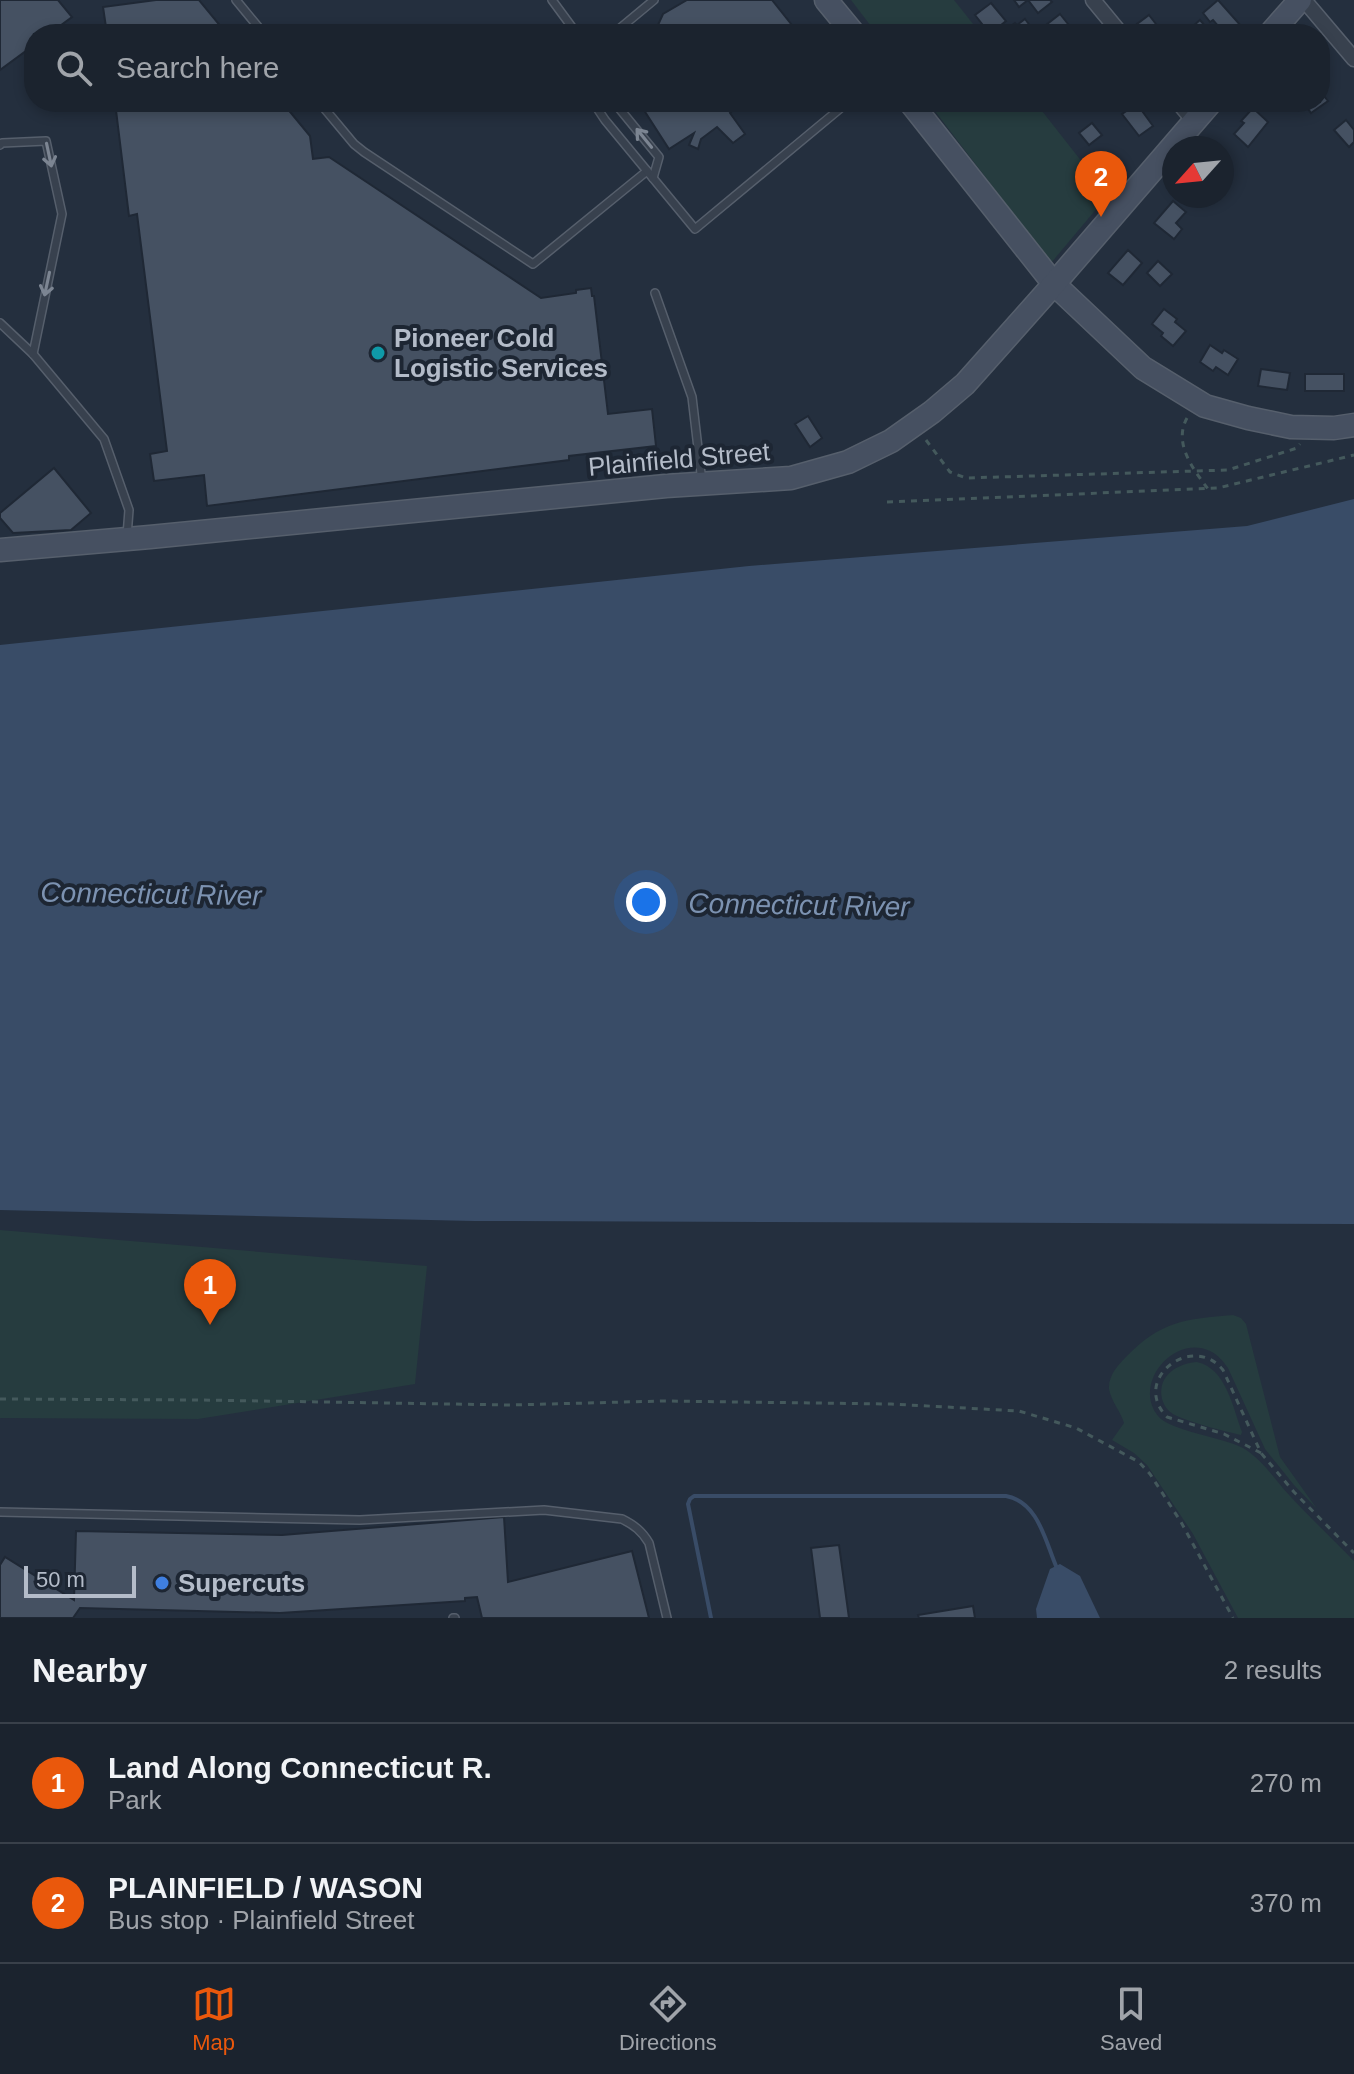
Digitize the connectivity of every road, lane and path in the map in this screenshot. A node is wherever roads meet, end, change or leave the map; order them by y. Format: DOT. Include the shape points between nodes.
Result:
graph roads {
  1 [pos="236,0"];
  2 [pos="552,0"];
  3 [pos="654,0"];
  4 [pos="826,0"];
  5 [pos="1093,0"];
  6 [pos="1302,0"];
  7 [pos="256,24"];
  8 [pos="570,24"];
  9 [pos="625,24"];
  10 [pos="846,24"];
  11 [pos="1113,24"];
  12 [pos="1279,24"];
  13 [pos="1323,24"];
  14 [pos="1330,32"];
  15 [pos="1354,59"];
  16 [pos="327,112"];
  17 [pos="600,112"];
  18 [pos="622,112"];
  19 [pos="836,112"];
  20 [pos="918,112"];
  21 [pos="1186,112"];
  22 [pos="1202,112"];
  23 [pos="1194,121"];
  24 [pos="0,145"];
  25 [pos="647,171"];
  26 [pos="653,178"];
  27 [pos="1054,284"];
  28 [pos="655,293"];
  29 [pos="0,323"];
  30 [pos="33,354"];
  31 [pos="1197,401"];
  32 [pos="916,423"];
  33 [pos="1354,425"];
  34 [pos="1311,428"];
  35 [pos="1354,455"];
  36 [pos="1195,472"];
  37 [pos="702,484"];
  38 [pos="1208,489"];
  39 [pos="887,502"];
  40 [pos="127,539"];
  41 [pos="0,550"];
  42 [pos="0,1399"];
  43 [pos="1261,1453"];
  44 [pos="0,1512"];
  45 [pos="1354,1553"];
  46 [pos="667,1618"];
  47 [pos="1233,1618"];
  1 -- 7 [label="lane"];
  2 -- 8 [label="lane"];
  3 -- 9 [label="lane"];
  4 -- 10 [label="street"];
  5 -- 11 [label="street"];
  6 -- 12 [label="street"];
  6 -- 13 [label="street"];
  14 -- 15 [label="street"];
  16 -- 25 [label="lane" via="364,152 533,264"];
  17 -- 25 [label="lane"];
  26 -- 18 [label="lane, one-way" via="659,157"];
  19 -- 26 [label="lane" via="695,229"];
  20 -- 27 [label="street"];
  21 -- 23 [label="street"];
  22 -- 23 [label="street, Plainfield Street"];
  23 -- 27 [label="street, Plainfield Street"];
  24 -- 30 [label="lane, one-way" via="46,141 62,214"];
  25 -- 26 [label="lane"];
  27 -- 31 [label="street" via="1143,368"];
  27 -- 32 [label="street, Plainfield Street" via="965,384"];
  28 -- 37 [label="lane" via="692,397"];
  29 -- 30 [label="lane"];
  30 -- 40 [label="lane" via="104,439 129,510"];
  31 -- 34 [label="street" via="1248,418"];
  31 -- 36 [label="path" via="1182,427 1183,448"];
  32 -- 36 [label="path" via="950,472 966,478"];
  32 -- 37 [label="street, Plainfield Street" via="891,441 828,468 791,478"];
  33 -- 34 [label="street"];
  34 -- 36 [label="path" via="1297,448 1228,470"];
  35 -- 38 [label="path"];
  36 -- 38 [label="path"];
  37 -- 40 [label="street, Plainfield Street"];
  38 -- 39 [label="path"];
  40 -- 41 [label="street, Plainfield Street"];
  42 -- 47 [label="path" via="511,1405 663,1401 1019,1411 1076,1428 1139,1462 1181,1522"];
  43 -- 43 [label="path" via="1218,1364 1197,1356 1163,1370 1156,1396 1167,1417 1224,1434"];
  43 -- 45 [label="path"];
  44 -- 46 [label="lane" via="360,1520 544,1510 622,1519 649,1543"];
}
